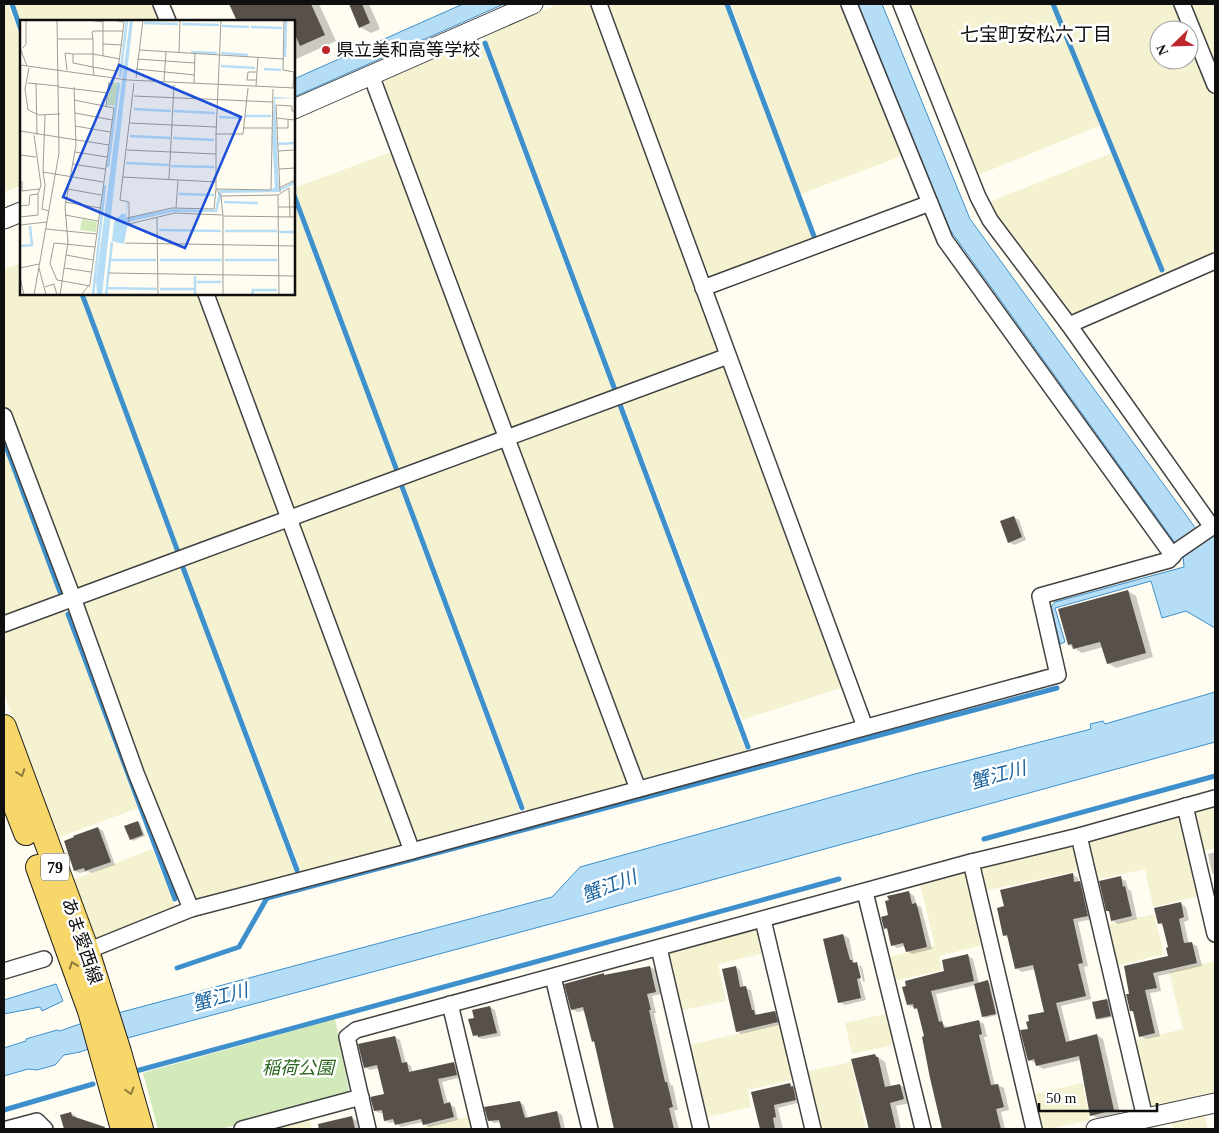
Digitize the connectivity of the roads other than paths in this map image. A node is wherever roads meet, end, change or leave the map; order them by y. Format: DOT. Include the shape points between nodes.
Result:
graph roads {
  1 [pos="161,4"];
  2 [pos="533,4"];
  3 [pos="599,4"];
  4 [pos="850,4"];
  5 [pos="901,4"];
  6 [pos="1182,4"];
  7 [pos="168,20"];
  8 [pos="371,75"];
  9 [pos="1215,85"];
  10 [pos="295,109"];
  11 [pos="930,203"];
  12 [pos="20,212"];
  13 [pos="4,218"];
  14 [pos="1215,261"];
  15 [pos="703,288"];
  16 [pos="206,295"];
  17 [pos="1069,325"];
  18 [pos="728,356"];
  19 [pos="4,416"];
  20 [pos="507,438"];
  21 [pos="289,518"];
  22 [pos="1175,553"];
  23 [pos="73,598"];
  24 [pos="4,624"];
  25 [pos="4,727"];
  26 [pos="865,727"];
  27 [pos="4,776"];
  28 [pos="638,789"];
  29 [pos="1215,798"];
  30 [pos="1185,806"];
  31 [pos="1079,836"];
  32 [pos="412,850"];
  33 [pos="972,862"];
  34 [pos="865,892"];
  35 [pos="191,909"];
  36 [pos="763,920"];
  37 [pos="1215,934"];
  38 [pos="659,948"];
  39 [pos="86,951"];
  40 [pos="44,959"];
  41 [pos="4,971"];
  42 [pos="553,977"];
  43 [pos="450,1004"];
  44 [pos="97,1009"];
  45 [pos="111,1055"];
  46 [pos="361,1097"];
  47 [pos="1215,1104"];
  48 [pos="1145,1118"];
  49 [pos="251,1128"];
  50 [pos="7,1129"];
  51 [pos="45,1129"];
  52 [pos="123,1129"];
  53 [pos="141,1129"];
  54 [pos="368,1129"];
  55 [pos="480,1129"];
  56 [pos="590,1129"];
  57 [pos="701,1129"];
  58 [pos="813,1129"];
  59 [pos="923,1129"];
  60 [pos="1034,1129"];
  61 [pos="1096,1129"];
  1 -- 7 [label="street"];
  2 -- 8 [label="street"];
  3 -- 15 [label="street"];
  4 -- 11 [label="street"];
  5 -- 17 [label="street" via="990,220"];
  6 -- 9 [label="street"];
  8 -- 10 [label="street"];
  8 -- 20 [label="street"];
  11 -- 15 [label="street"];
  11 -- 22 [label="street" via="945,240"];
  12 -- 13 [label="street"];
  14 -- 17 [label="street"];
  15 -- 18 [label="street"];
  16 -- 21 [label="street"];
  17 -- 22 [label="street" via="1212,527"];
  18 -- 20 [label="street"];
  18 -- 26 [label="street"];
  19 -- 23 [label="street"];
  20 -- 21 [label="street"];
  20 -- 28 [label="street"];
  21 -- 23 [label="street"];
  21 -- 32 [label="street"];
  22 -- 26 [label="street" via="1169,560 1040,596 1058,675"];
  23 -- 24 [label="street"];
  23 -- 35 [label="street" via="136,773"];
  25 -- 39 [label="main road, あま愛西線 / 79, one-way"];
  26 -- 28 [label="street"];
  44 -- 27 [label="main road, あま愛西線 / 79, one-way"];
  28 -- 32 [label="street"];
  29 -- 30 [label="street"];
  30 -- 31 [label="street"];
  30 -- 37 [label="street"];
  31 -- 33 [label="street"];
  31 -- 48 [label="street"];
  32 -- 35 [label="street"];
  33 -- 34 [label="street"];
  33 -- 60 [label="street"];
  34 -- 36 [label="street"];
  34 -- 59 [label="street"];
  35 -- 39 [label="street"];
  36 -- 38 [label="street"];
  36 -- 58 [label="street"];
  38 -- 42 [label="street"];
  38 -- 57 [label="street"];
  39 -- 44 [label="main road, あま愛西線 / 79"];
  40 -- 41 [label="street"];
  42 -- 43 [label="street"];
  42 -- 56 [label="street"];
  43 -- 46 [label="street" via="356,1030 347,1037"];
  43 -- 55 [label="street"];
  44 -- 45 [label="main road, あま愛西線 / 79"];
  45 -- 52 [label="main road, あま愛西線 / 79"];
  45 -- 53 [label="main road, あま愛西線 / 79, one-way"];
  46 -- 49 [label="street"];
  46 -- 54 [label="street"];
  47 -- 48 [label="street"];
  48 -- 61 [label="street"];
  50 -- 51 [label="street" via="37,1121"];
}
